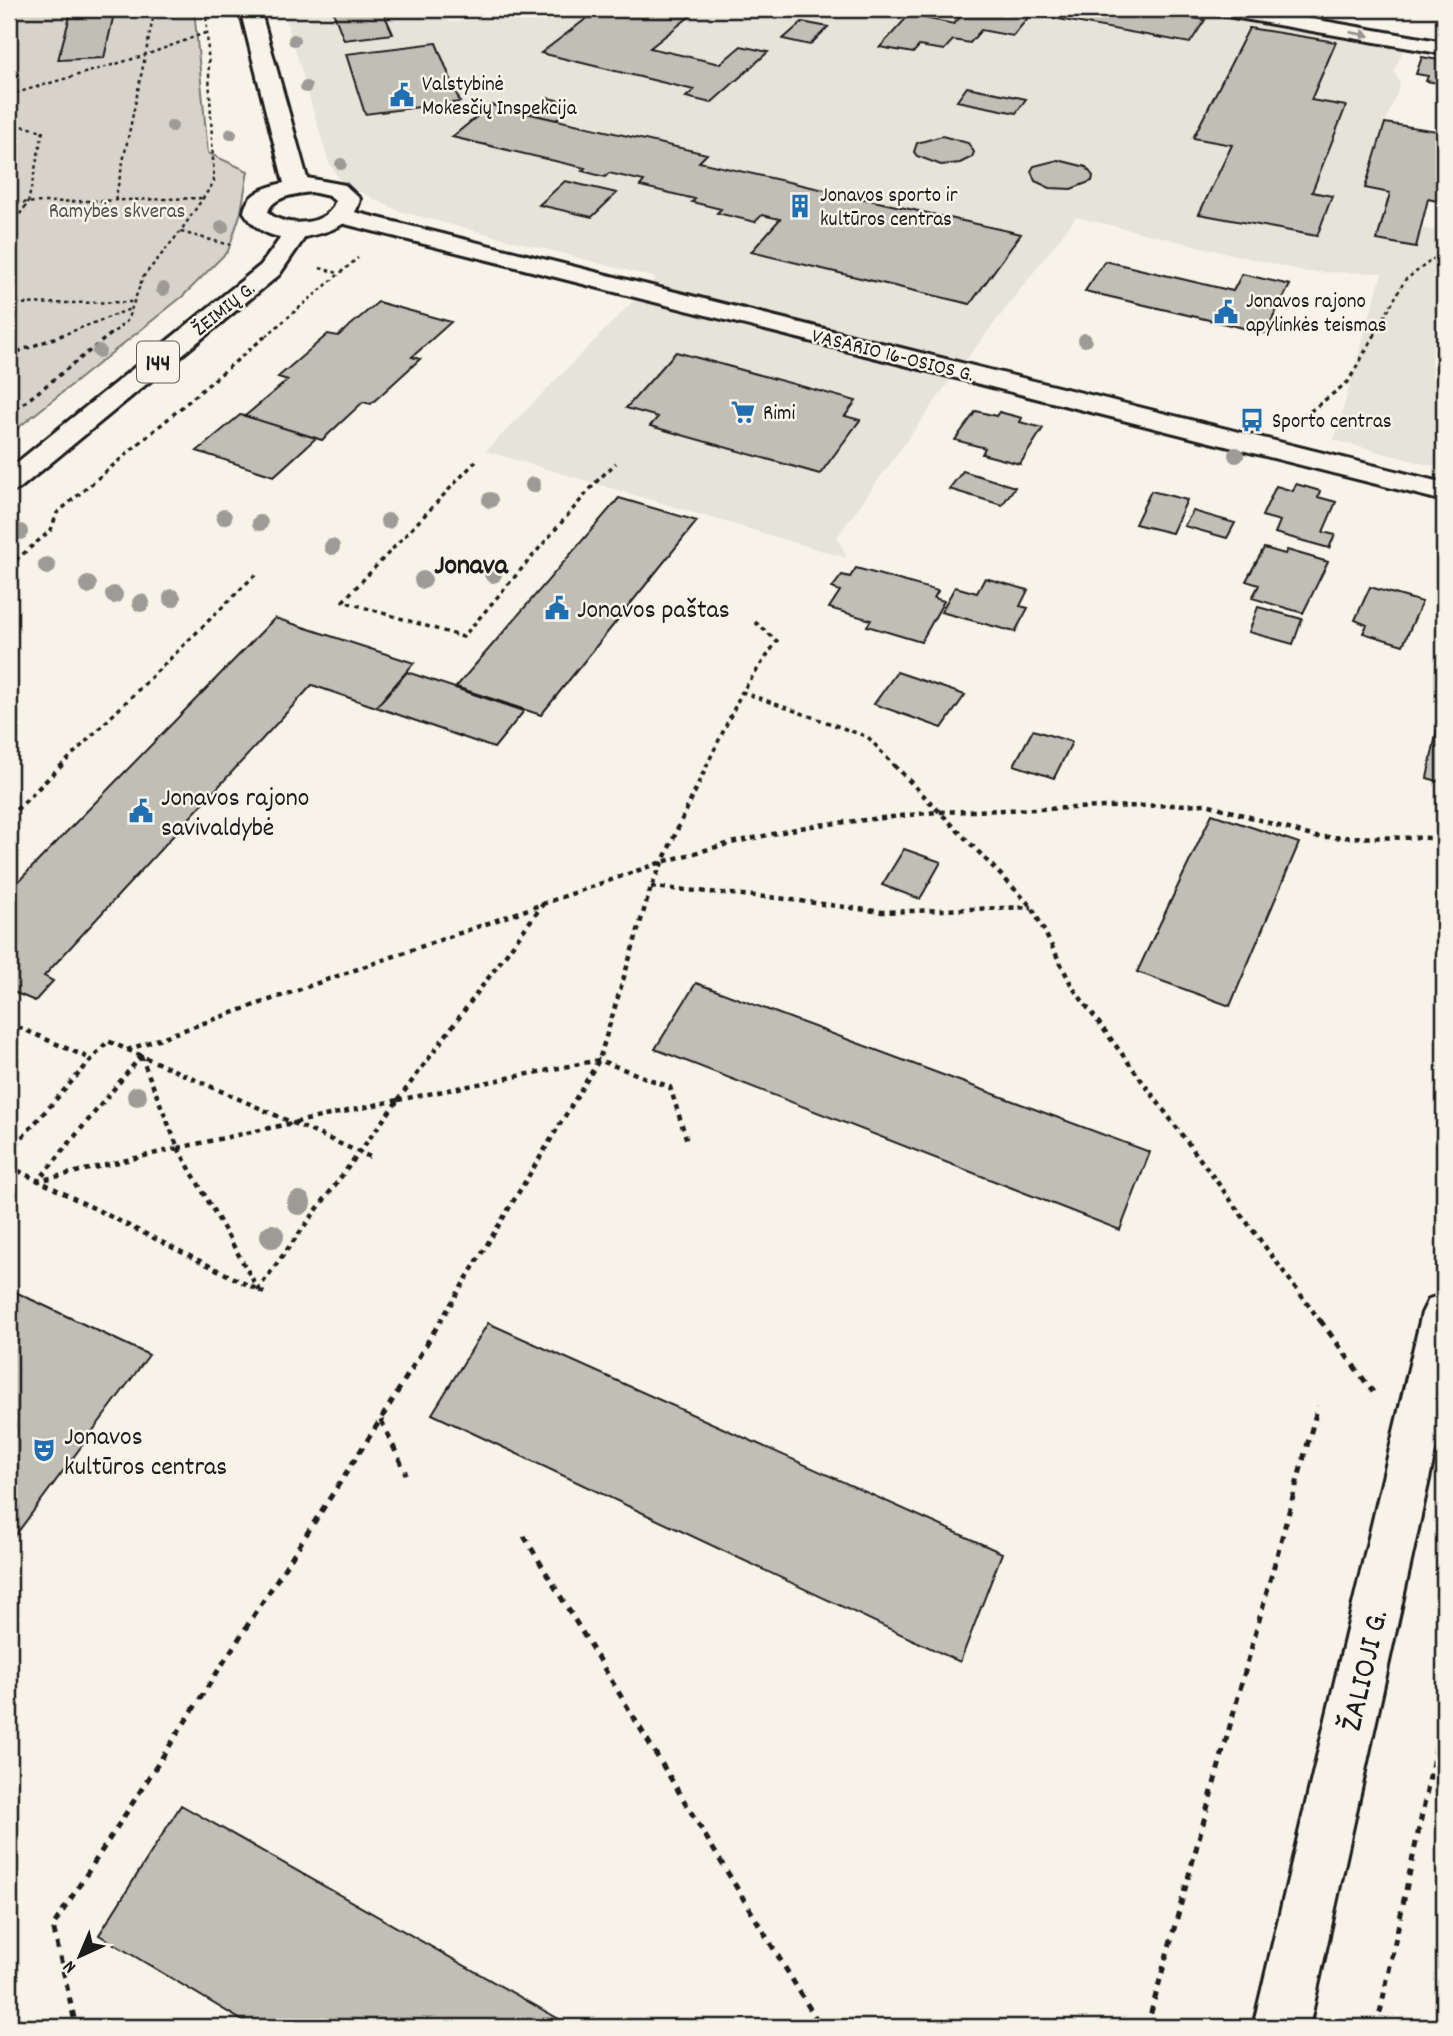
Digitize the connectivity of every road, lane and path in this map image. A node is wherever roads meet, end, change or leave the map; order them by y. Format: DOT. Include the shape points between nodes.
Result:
graph roads {
  1 [pos="155,9"];
  2 [pos="206,9"];
  3 [pos="250,9"];
  4 [pos="1221,9"];
  5 [pos="1340,9"];
  6 [pos="1325,27"];
  7 [pos="208,32"];
  8 [pos="1444,48"];
  9 [pos="143,56"];
  10 [pos="9,95"];
  11 [pos="9,123"];
  12 [pos="297,186"];
  13 [pos="204,198"];
  14 [pos="115,200"];
  15 [pos="27,203"];
  16 [pos="9,204"];
  17 [pos="342,216"];
  18 [pos="9,229"];
  19 [pos="295,230"];
  20 [pos="1444,251"];
  21 [pos="339,273"];
  22 [pos="133,302"];
  23 [pos="9,304"];
  24 [pos="131,308"];
  25 [pos="9,355"];
  26 [pos="9,415"];
  27 [pos="1265,447"];
  28 [pos="476,461"];
  29 [pos="616,463"];
  30 [pos="9,483"];
  31 [pos="1444,492"];
  32 [pos="9,566"];
  33 [pos="256,574"];
  34 [pos="755,622"];
  35 [pos="742,692"];
  36 [pos="937,812"];
  37 [pos="9,817"];
  38 [pos="1444,838"];
  39 [pos="662,862"];
  40 [pos="651,887"];
  41 [pos="543,904"];
  42 [pos="1032,907"];
  43 [pos="9,1023"];
  44 [pos="127,1050"];
  45 [pos="141,1056"];
  46 [pos="92,1059"];
  47 [pos="599,1060"];
  48 [pos="396,1100"];
  49 [pos="287,1122"];
  50 [pos="687,1141"];
  51 [pos="177,1146"];
  52 [pos="9,1152"];
  53 [pos="358,1152"];
  54 [pos="370,1157"];
  55 [pos="9,1166"];
  56 [pos="38,1181"];
  57 [pos="258,1289"];
  58 [pos="268,1295"];
  59 [pos="1444,1313"];
  60 [pos="1318,1406"];
  61 [pos="381,1419"];
  62 [pos="1413,1446"];
  63 [pos="406,1474"];
  64 [pos="524,1536"];
  65 [pos="1444,1710"];
  66 [pos="74,2018"];
  67 [pos="821,2027"];
  68 [pos="1147,2027"];
  69 [pos="1280,2027"];
  70 [pos="1377,2027"];
  1 -- 9 [label="path"];
  2 -- 7 [label="path"];
  3 -- 12 [label="main road"];
  4 -- 6 [label="main road"];
  5 -- 6 [label="main road"];
  6 -- 8 [label="main road, one-way"];
  7 -- 9 [label="path"];
  7 -- 13 [label="path" via="214,182"];
  9 -- 10 [label="path"];
  9 -- 14 [label="path"];
  11 -- 15 [label="path" via="43,131"];
  12 -- 17 [label="main road" via="326,186 345,195 348,209"];
  12 -- 19 [label="main road" via="263,199 257,213 270,225"];
  13 -- 14 [label="path"];
  13 -- 22 [label="path" via="143,277"];
  14 -- 15 [label="path"];
  15 -- 16 [label="path"];
  15 -- 18 [label="path"];
  17 -- 19 [label="main road" via="322,226"];
  17 -- 27 [label="main road, VASARIO 16-OSIOS G."];
  19 -- 30 [label="main road, ŽEIMIŲ G. / 144" via="270,270"];
  20 -- 27 [label="path" via="1405,280 1348,382"];
  21 -- 32 [label="path" via="57,513 51,530"];
  22 -- 23 [label="path"];
  22 -- 24 [label="path"];
  24 -- 25 [label="path"];
  24 -- 26 [label="path" via="127,321"];
  27 -- 31 [label="main road, VASARIO 16-OSIOS G."];
  28 -- 29 [label="path" via="343,601 463,636"];
  33 -- 37 [label="path"];
  34 -- 35 [label="path" via="777,641"];
  35 -- 36 [label="path" via="868,737"];
  35 -- 39 [label="path"];
  36 -- 38 [label="path" via="1207,804 1315,837"];
  36 -- 39 [label="path" via="810,825"];
  36 -- 42 [label="path"];
  39 -- 40 [label="path"];
  39 -- 41 [label="path"];
  40 -- 42 [label="path" via="881,912"];
  40 -- 47 [label="path"];
  41 -- 44 [label="path"];
  41 -- 48 [label="path"];
  42 -- 62 [label="path" via="1073,988"];
  43 -- 46 [label="path"];
  44 -- 45 [label="path"];
  44 -- 46 [label="path" via="107,1041"];
  45 -- 49 [label="path"];
  45 -- 51 [label="path"];
  45 -- 56 [label="path"];
  46 -- 52 [label="path"];
  47 -- 48 [label="path"];
  47 -- 50 [label="path" via="670,1087"];
  47 -- 61 [label="path"];
  48 -- 49 [label="path"];
  48 -- 53 [label="path"];
  49 -- 51 [label="path"];
  49 -- 53 [label="path"];
  51 -- 56 [label="path"];
  51 -- 57 [label="path"];
  53 -- 54 [label="path"];
  53 -- 57 [label="path"];
  55 -- 56 [label="path"];
  56 -- 57 [label="path"];
  57 -- 58 [label="path"];
  59 -- 62 [label="main road, ŽALIOJI G."];
  60 -- 68 [label="path"];
  61 -- 63 [label="path"];
  61 -- 66 [label="path" via="53,1926"];
  62 -- 69 [label="main road, ŽALIOJI G."];
  64 -- 67 [label="path"];
  65 -- 70 [label="path"];
}
